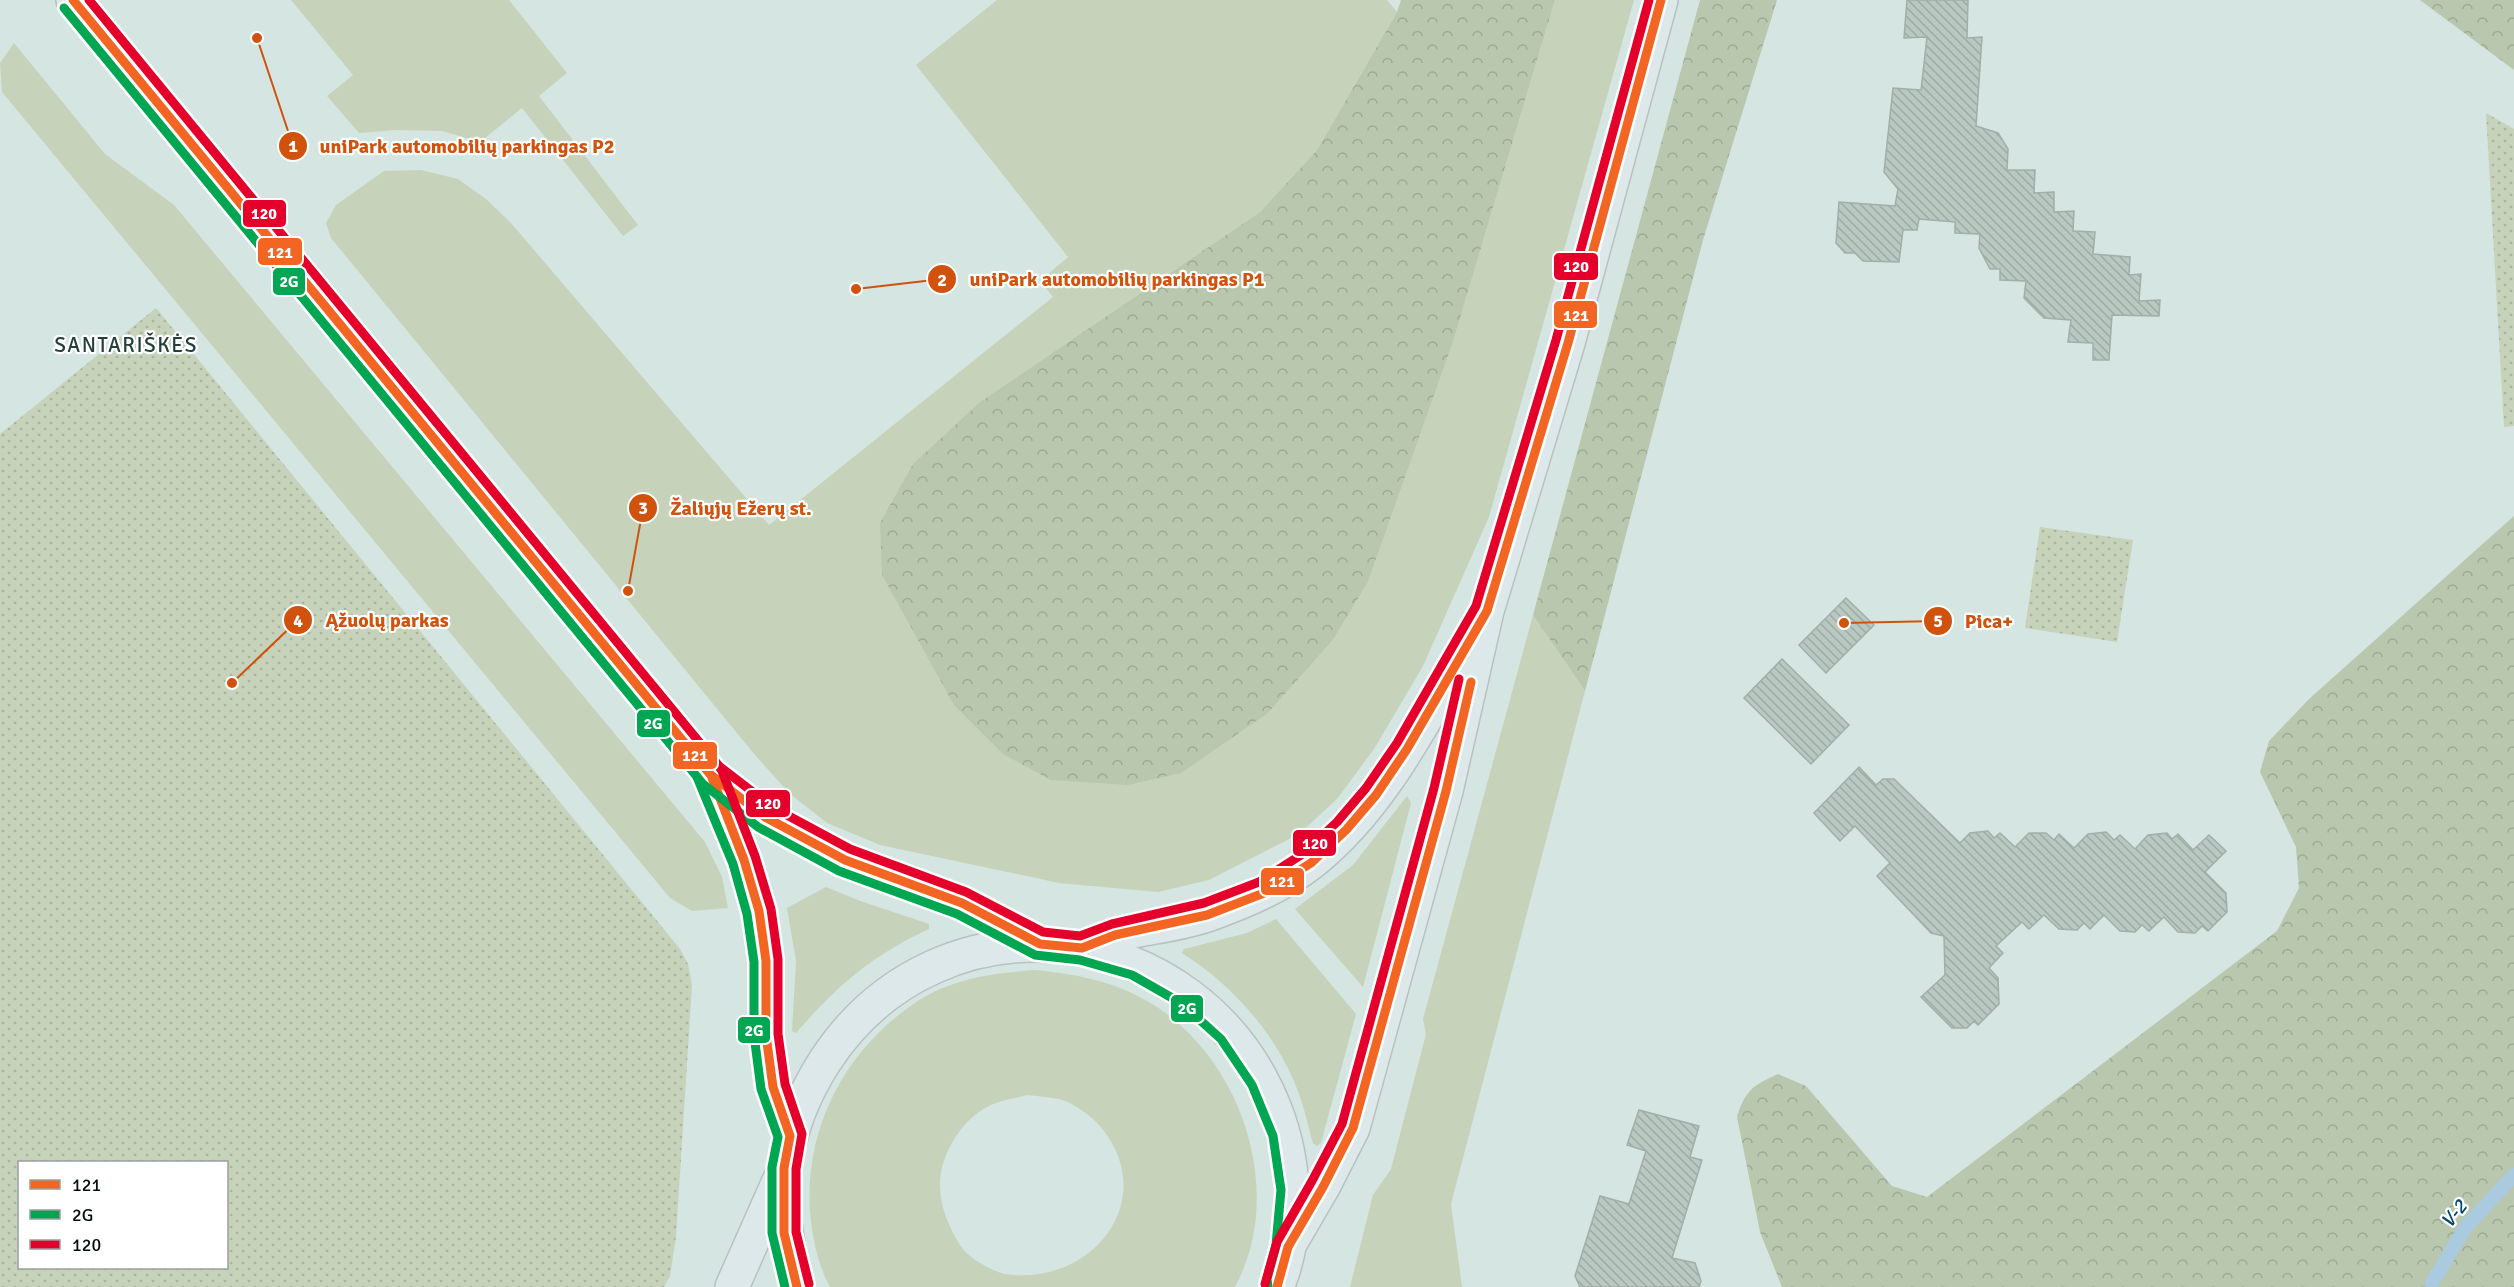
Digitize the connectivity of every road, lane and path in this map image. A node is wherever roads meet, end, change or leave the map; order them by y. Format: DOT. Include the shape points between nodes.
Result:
graph roads {
  1 [pos="73,0"];
  2 [pos="1661,0"];
  3 [pos="1487,611"];
  4 [pos="711,775"];
  5 [pos="1040,944"];
  6 [pos="1082,948"];
  7 [pos="790,1136"];
  8 [pos="784,1168"];
  9 [pos="1288,1247"];
  10 [pos="1279,1285"];
  11 [pos="732,1287"];
  12 [pos="797,1287"];
  1 -- 4 [label="main road"];
  2 -- 3 [label="main road" via="1568,343"];
  3 -- 6 [label="main road" via="1376,795 1311,863 1264,893 1207,915 1115,935"];
  3 -- 9 [label="main road" via="1446,791 1353,1128"];
  4 -- 5 [label="main road" via="765,817 845,860 962,903"];
  4 -- 7 [label="main road" via="759,911 766,961 766,1035 773,1087"];
  5 -- 6 [label="main road"];
  5 -- 7 [label="main road" via="983,950 930,968 882,997 841,1036 810,1083"];
  6 -- 9 [label="main road" via="1137,964 1188,993 1230,1031 1263,1079 1285,1132 1293,1190"];
  7 -- 8 [label="main road"];
  8 -- 11 [label="main road"];
  8 -- 12 [label="main road" via="784,1233"];
  9 -- 10 [label="main road"];
}
